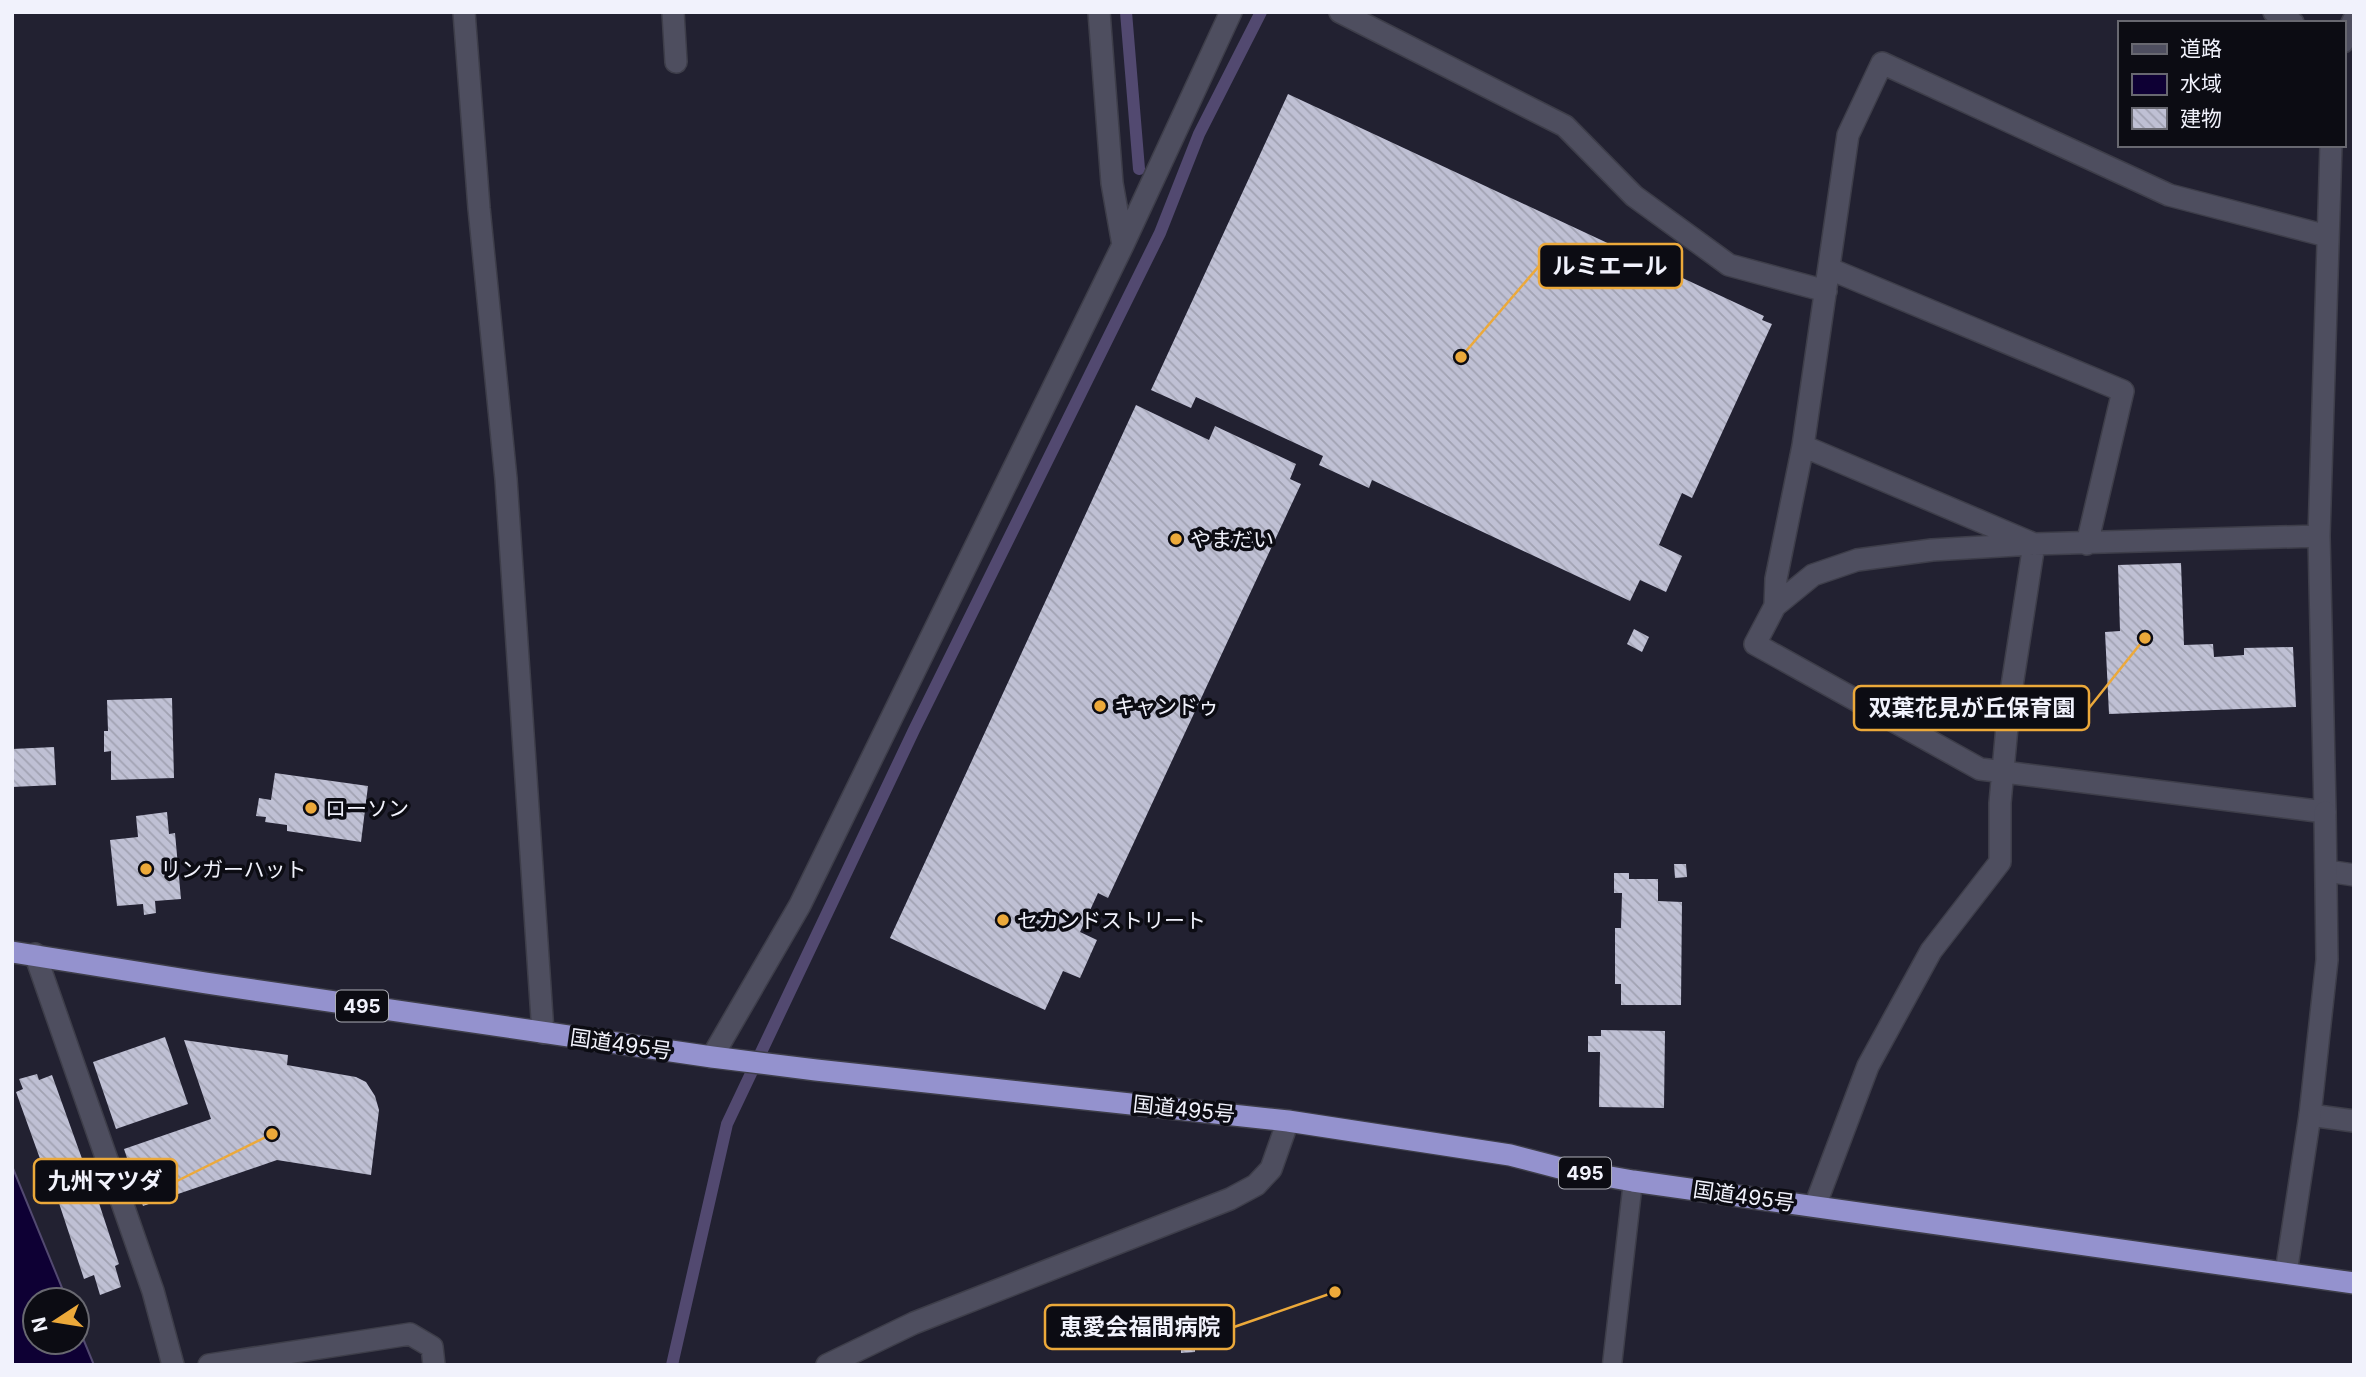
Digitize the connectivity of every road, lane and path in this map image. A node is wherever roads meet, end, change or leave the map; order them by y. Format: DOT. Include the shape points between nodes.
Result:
graph roads {
  1 [pos="464,12"];
  2 [pos="673,12"];
  3 [pos="1099,12"];
  4 [pos="1231,12"];
  5 [pos="1340,12"];
  6 [pos="2274,12"];
  7 [pos="2354,19"];
  8 [pos="2290,21"];
  9 [pos="2345,38"];
  10 [pos="676,62"];
  11 [pos="2331,147"];
  12 [pos="2327,236"];
  13 [pos="1123,245"];
  14 [pos="1830,269"];
  15 [pos="1826,291"];
  16 [pos="1803,446"];
  17 [pos="2319,536"];
  18 [pos="2034,544"];
  19 [pos="2087,544"];
  20 [pos="1775,606"];
  21 [pos="2004,771"];
  22 [pos="2325,812"];
  23 [pos="2326,872"];
  24 [pos="2354,875"];
  25 [pos="12,952"];
  26 [pos="35,954"];
  27 [pos="543,1033"];
  28 [pos="712,1057"];
  29 [pos="2310,1115"];
  30 [pos="1288,1121"];
  31 [pos="2354,1121"];
  32 [pos="1633,1181"];
  33 [pos="1815,1206"];
  34 [pos="2286,1273"];
  35 [pos="2354,1283"];
  36 [pos="173,1365"];
  37 [pos="209,1365"];
  38 [pos="434,1365"];
  39 [pos="827,1365"];
  40 [pos="1612,1365"];
  1 -- 27 [label="street" via="506,480"];
  2 -- 10 [label="street"];
  3 -- 13 [label="street" via="1112,183"];
  4 -- 13 [label="street"];
  5 -- 15 [label="street" via="1565,126 1634,196 1729,264"];
  6 -- 8 [label="street"];
  7 -- 9 [label="street"];
  11 -- 12 [label="street"];
  12 -- 14 [label="street" via="2169,195 1882,63 1848,135"];
  12 -- 17 [label="street"];
  13 -- 28 [label="street" via="800,905"];
  14 -- 15 [label="street"];
  14 -- 19 [label="street" via="2123,391"];
  15 -- 16 [label="street"];
  16 -- 18 [label="street"];
  16 -- 20 [label="street" via="1776,579"];
  17 -- 19 [label="street"];
  17 -- 22 [label="street"];
  18 -- 19 [label="street"];
  18 -- 20 [label="street" via="1857,560 1814,575"];
  18 -- 21 [label="street" via="2009,705"];
  20 -- 21 [label="street" via="1755,644 1980,769"];
  21 -- 22 [label="street"];
  21 -- 33 [label="street" via="2000,862 1931,951 1880,1043"];
  22 -- 23 [label="street"];
  23 -- 24 [label="street"];
  23 -- 29 [label="street" via="2327,960"];
  25 -- 26 [label="highway, 国道495号 / 495"];
  26 -- 27 [label="highway, 国道495号 / 495"];
  26 -- 36 [label="street" via="153,1291"];
  27 -- 28 [label="highway, 国道495号 / 495"];
  28 -- 30 [label="highway, 国道495号 / 495"];
  29 -- 31 [label="street"];
  29 -- 34 [label="street"];
  30 -- 32 [label="highway, 国道495号 / 495" via="1510,1155"];
  30 -- 39 [label="street" via="1270,1169 1256,1185 1230,1199 915,1323"];
  32 -- 33 [label="highway, 国道495号 / 495"];
  32 -- 40 [label="lane"];
  33 -- 34 [label="highway, 国道495号 / 495"];
  34 -- 35 [label="highway, 国道495号 / 495"];
  37 -- 38 [label="street" via="410,1334 432,1347"];
}
